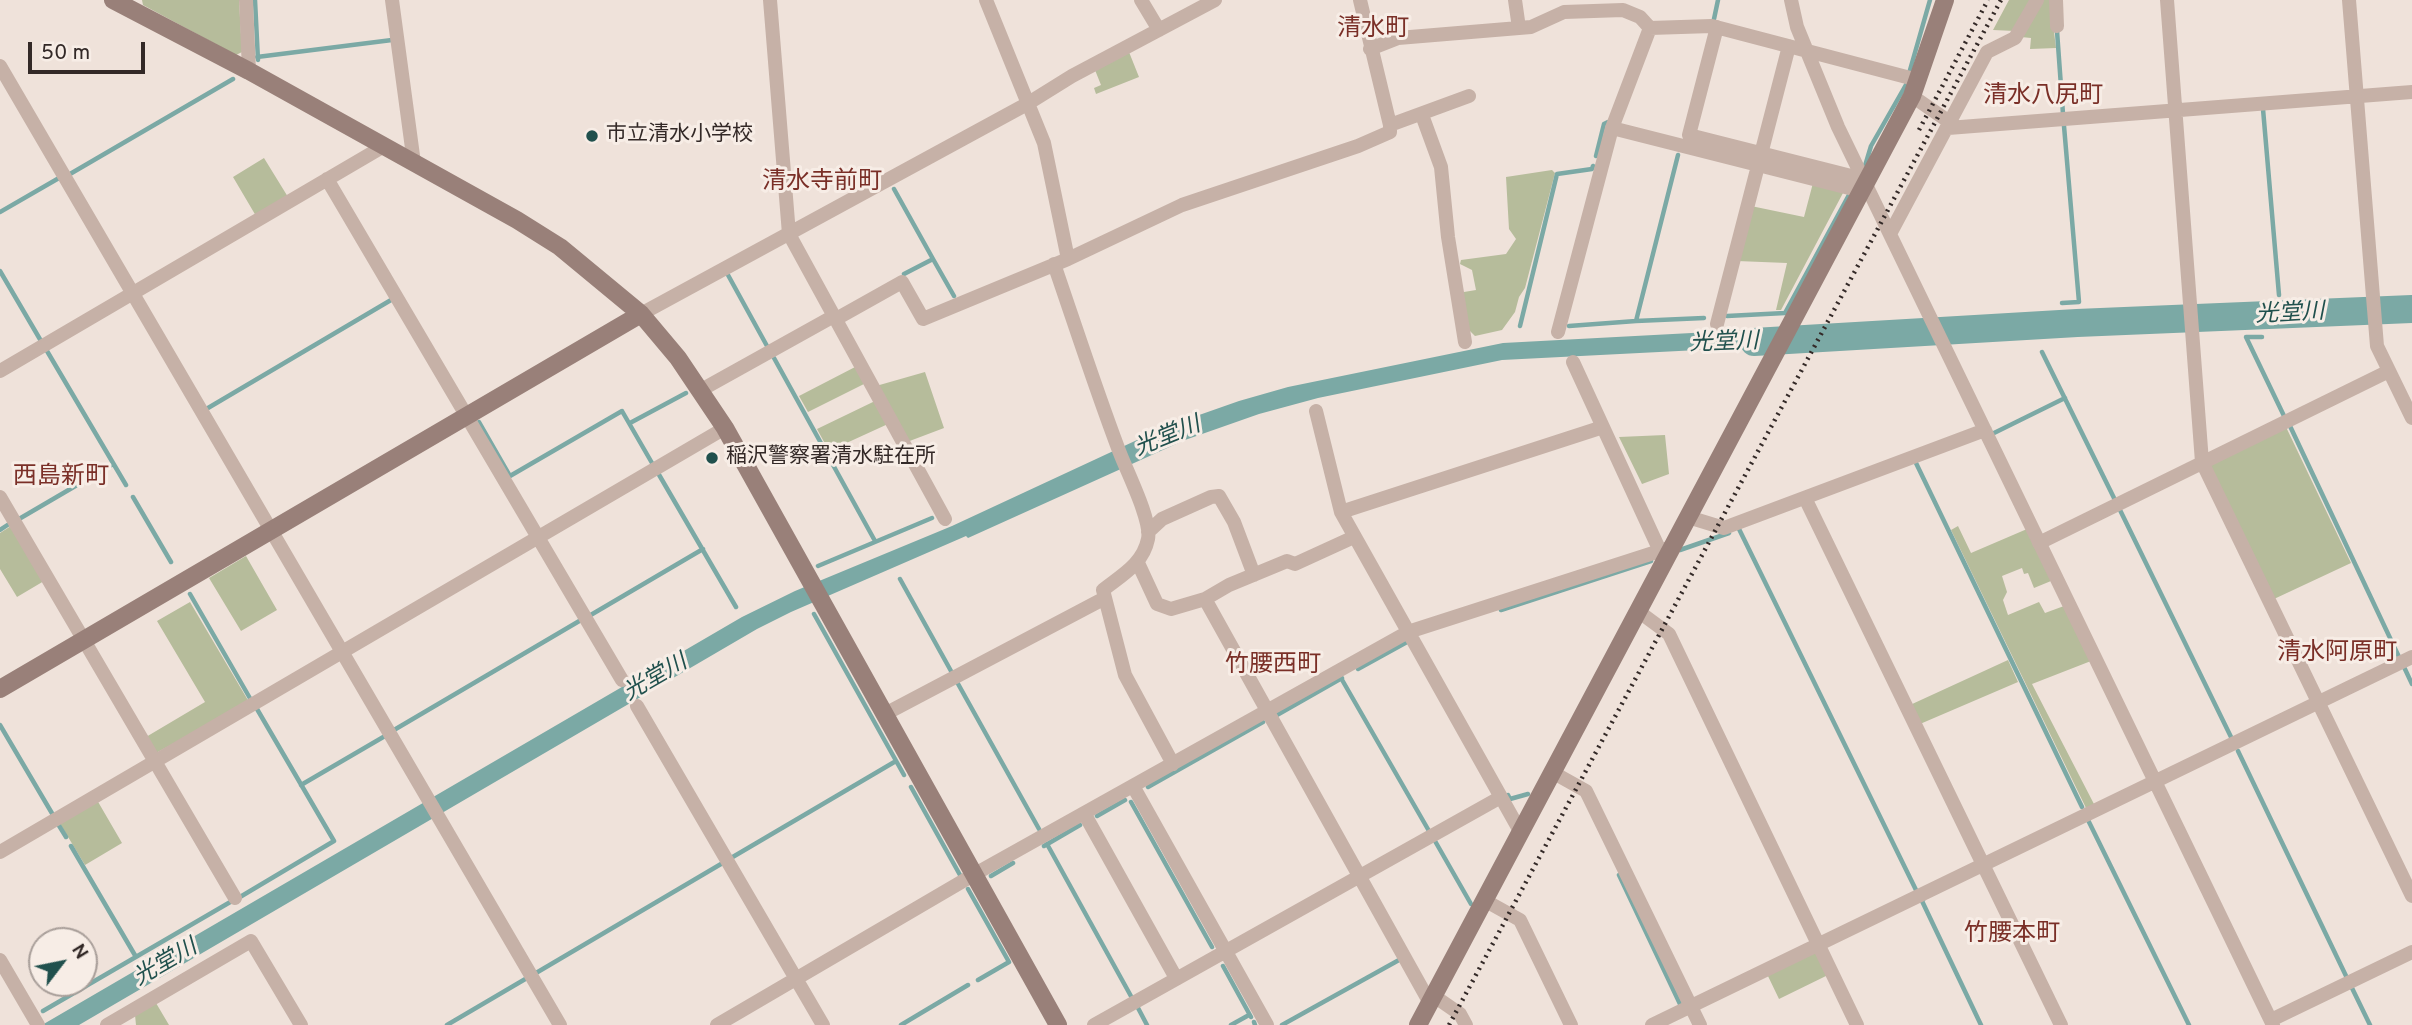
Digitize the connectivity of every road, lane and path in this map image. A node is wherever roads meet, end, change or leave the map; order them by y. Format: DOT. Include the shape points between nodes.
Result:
graph roads {
  1 [pos="113,0"];
  2 [pos="246,0"];
  3 [pos="392,0"];
  4 [pos="770,0"];
  5 [pos="986,0"];
  6 [pos="1141,0"];
  7 [pos="1215,0"];
  8 [pos="1360,0"];
  9 [pos="1515,0"];
  10 [pos="1791,0"];
  11 [pos="1945,0"];
  12 [pos="2037,0"];
  13 [pos="2056,0"];
  14 [pos="2167,0"];
  15 [pos="2349,0"];
  16 [pos="2057,26"];
  17 [pos="1717,27"];
  18 [pos="1520,28"];
  19 [pos="1650,28"];
  20 [pos="1159,30"];
  21 [pos="1789,46"];
  22 [pos="1370,49"];
  23 [pos="1805,50"];
  24 [pos="0,66"];
  25 [pos="249,71"];
  26 [pos="1915,88"];
  27 [pos="2412,92"];
  28 [pos="1469,96"];
  29 [pos="2357,96"];
  30 [pos="1027,104"];
  31 [pos="2175,110"];
  32 [pos="1422,115"];
  33 [pos="1390,125"];
  34 [pos="1950,126"];
  35 [pos="1612,128"];
  36 [pos="384,146"];
  37 [pos="1760,159"];
  38 [pos="414,163"];
  39 [pos="327,179"];
  40 [pos="1863,185"];
  41 [pos="789,234"];
  42 [pos="1890,234"];
  43 [pos="1068,258"];
  44 [pos="1054,264"];
  45 [pos="133,293"];
  46 [pos="641,314"];
  47 [pos="835,318"];
  48 [pos="1717,324"];
  49 [pos="1558,332"];
  50 [pos="1465,342"];
  51 [pos="1573,362"];
  52 [pos="0,371"];
  53 [pos="2389,371"];
  54 [pos="701,390"];
  55 [pos="1316,411"];
  56 [pos="467,416"];
  57 [pos="2412,418"];
  58 [pos="1603,427"];
  59 [pos="725,428"];
  60 [pos="1985,430"];
  61 [pos="2202,462"];
  62 [pos="0,497"];
  63 [pos="1805,498"];
  64 [pos="1341,512"];
  65 [pos="1688,517"];
  66 [pos="944,519"];
  67 [pos="272,530"];
  68 [pos="1149,532"];
  69 [pos="538,537"];
  70 [pos="1354,537"];
  71 [pos="2039,542"];
  72 [pos="1666,549"];
  73 [pos="1138,563"];
  74 [pos="1254,575"];
  75 [pos="1105,598"];
  76 [pos="1205,599"];
  77 [pos="1638,611"];
  78 [pos="1408,632"];
  79 [pos="84,640"];
  80 [pos="342,651"];
  81 [pos="2412,657"];
  82 [pos="622,680"];
  83 [pos="0,689"];
  84 [pos="2319,702"];
  85 [pos="637,706"];
  86 [pos="1266,712"];
  87 [pos="885,714"];
  88 [pos="155,761"];
  89 [pos="1172,764"];
  90 [pos="1552,772"];
  91 [pos="2155,781"];
  92 [pos="1133,786"];
  93 [pos="1501,797"];
  94 [pos="1084,813"];
  95 [pos="1520,831"];
  96 [pos="0,852"];
  97 [pos="1983,864"];
  98 [pos="975,874"];
  99 [pos="1359,877"];
  100 [pos="2412,896"];
  101 [pos="235,898"];
  102 [pos="1484,900"];
  103 [pos="1818,944"];
  104 [pos="1224,951"];
  105 [pos="2412,952"];
  106 [pos="0,960"];
  107 [pos="1176,978"];
  108 [pos="796,979"];
  109 [pos="1432,1000"];
  110 [pos="1691,1006"];
  111 [pos="2272,1022"];
  112 [pos="37,1023"];
  113 [pos="107,1025"];
  114 [pos="301,1025"];
  115 [pos="560,1025"];
  116 [pos="717,1025"];
  117 [pos="823,1025"];
  118 [pos="1058,1025"];
  119 [pos="1094,1025"];
  120 [pos="1267,1025"];
  121 [pos="1418,1025"];
  122 [pos="1466,1025"];
  123 [pos="1571,1025"];
  124 [pos="1652,1025"];
  125 [pos="1700,1025"];
  126 [pos="1857,1025"];
  127 [pos="2061,1025"];
  1 -- 25 [label="street"];
  2 -- 25 [label="street"];
  3 -- 38 [label="street"];
  4 -- 41 [label="street"];
  5 -- 30 [label="street"];
  6 -- 20 [label="street"];
  7 -- 20 [label="street"];
  8 -- 22 [label="street"];
  9 -- 18 [label="street"];
  10 -- 23 [label="street"];
  11 -- 26 [label="street"];
  12 -- 34 [label="street" via="2015,38 1987,52"];
  13 -- 16 [label="street"];
  14 -- 31 [label="street"];
  15 -- 29 [label="street"];
  17 -- 19 [label="street"];
  17 -- 21 [label="street"];
  17 -- 37 [label="street" via="1689,135"];
  18 -- 19 [label="street" via="1564,12 1623,10 1640,17"];
  18 -- 22 [label="street" via="1398,38"];
  19 -- 35 [label="street"];
  20 -- 30 [label="street"];
  21 -- 23 [label="street"];
  21 -- 37 [label="street"];
  22 -- 33 [label="street"];
  23 -- 26 [label="street"];
  23 -- 40 [label="street"];
  24 -- 45 [label="street"];
  25 -- 36 [label="street"];
  26 -- 34 [label="street"];
  26 -- 40 [label="street"];
  27 -- 29 [label="street"];
  28 -- 32 [label="street"];
  29 -- 31 [label="street"];
  29 -- 53 [label="street" via="2377,346"];
  30 -- 41 [label="street"];
  30 -- 43 [label="street" via="1044,143"];
  31 -- 34 [label="street"];
  31 -- 61 [label="street"];
  32 -- 33 [label="street"];
  32 -- 50 [label="street" via="1441,167"];
  33 -- 43 [label="street" via="1390,132 1358,146 1182,205"];
  34 -- 42 [label="street"];
  35 -- 37 [label="street"];
  35 -- 49 [label="street"];
  36 -- 38 [label="street"];
  36 -- 39 [label="street"];
  37 -- 40 [label="street"];
  37 -- 48 [label="street"];
  38 -- 46 [label="street" via="560,247"];
  39 -- 45 [label="street"];
  39 -- 56 [label="street"];
  40 -- 42 [label="street"];
  40 -- 65 [label="street"];
  41 -- 46 [label="street"];
  41 -- 47 [label="street"];
  42 -- 60 [label="street"];
  43 -- 44 [label="street"];
  44 -- 47 [label="street" via="923,319 902,282"];
  44 -- 68 [label="street"];
  45 -- 52 [label="street"];
  45 -- 67 [label="street"];
  46 -- 54 [label="street"];
  46 -- 56 [label="street"];
  47 -- 54 [label="street"];
  47 -- 66 [label="street"];
  51 -- 58 [label="street"];
  53 -- 57 [label="street"];
  53 -- 61 [label="street"];
  54 -- 59 [label="street"];
  55 -- 64 [label="street"];
  56 -- 67 [label="street"];
  56 -- 69 [label="street"];
  58 -- 64 [label="street"];
  58 -- 72 [label="street"];
  59 -- 69 [label="street"];
  59 -- 87 [label="street"];
  60 -- 63 [label="street"];
  60 -- 71 [label="street"];
  61 -- 71 [label="street"];
  61 -- 84 [label="street"];
  62 -- 79 [label="street"];
  63 -- 65 [label="street" via="1724,528"];
  63 -- 97 [label="street"];
  64 -- 70 [label="street"];
  65 -- 72 [label="street"];
  67 -- 79 [label="street"];
  67 -- 80 [label="street"];
  68 -- 73 [label="street"];
  68 -- 74 [label="street" via="1162,519 1219,496"];
  69 -- 80 [label="street"];
  69 -- 82 [label="street"];
  70 -- 74 [label="street" via="1295,564 1287,561"];
  70 -- 78 [label="street"];
  71 -- 91 [label="street"];
  72 -- 77 [label="street"];
  72 -- 78 [label="street"];
  73 -- 75 [label="street" via="1103,590"];
  73 -- 76 [label="street" via="1157,604 1171,609"];
  74 -- 76 [label="street"];
  75 -- 87 [label="street"];
  75 -- 89 [label="street" via="1125,675"];
  76 -- 86 [label="street"];
  77 -- 90 [label="street"];
  77 -- 103 [label="street" via="1669,634"];
  78 -- 86 [label="street"];
  78 -- 93 [label="street"];
  79 -- 83 [label="street"];
  79 -- 88 [label="street"];
  80 -- 88 [label="street"];
  80 -- 115 [label="street"];
  81 -- 84 [label="street"];
  84 -- 91 [label="street"];
  84 -- 100 [label="street"];
  85 -- 108 [label="street"];
  86 -- 89 [label="street"];
  86 -- 99 [label="street"];
  87 -- 98 [label="street"];
  88 -- 96 [label="street"];
  88 -- 101 [label="street"];
  89 -- 92 [label="street"];
  90 -- 95 [label="street"];
  90 -- 110 [label="street" via="1586,790"];
  91 -- 97 [label="street"];
  91 -- 111 [label="street"];
  92 -- 94 [label="street"];
  92 -- 104 [label="street"];
  93 -- 95 [label="street"];
  93 -- 99 [label="street"];
  94 -- 98 [label="street"];
  94 -- 107 [label="street"];
  95 -- 102 [label="street"];
  97 -- 103 [label="street"];
  97 -- 127 [label="street"];
  98 -- 108 [label="street"];
  98 -- 118 [label="street"];
  99 -- 104 [label="street"];
  99 -- 109 [label="street"];
  102 -- 109 [label="street"];
  102 -- 123 [label="street" via="1520,920"];
  103 -- 110 [label="street"];
  103 -- 126 [label="street"];
  104 -- 107 [label="street"];
  104 -- 120 [label="street"];
  105 -- 111 [label="street"];
  106 -- 112 [label="street"];
  107 -- 119 [label="street"];
  108 -- 116 [label="street"];
  108 -- 117 [label="street"];
  109 -- 121 [label="street"];
  109 -- 122 [label="street" via="1460,1014"];
  110 -- 124 [label="street"];
  110 -- 125 [label="street"];
  113 -- 114 [label="street" via="251,941"];
}
